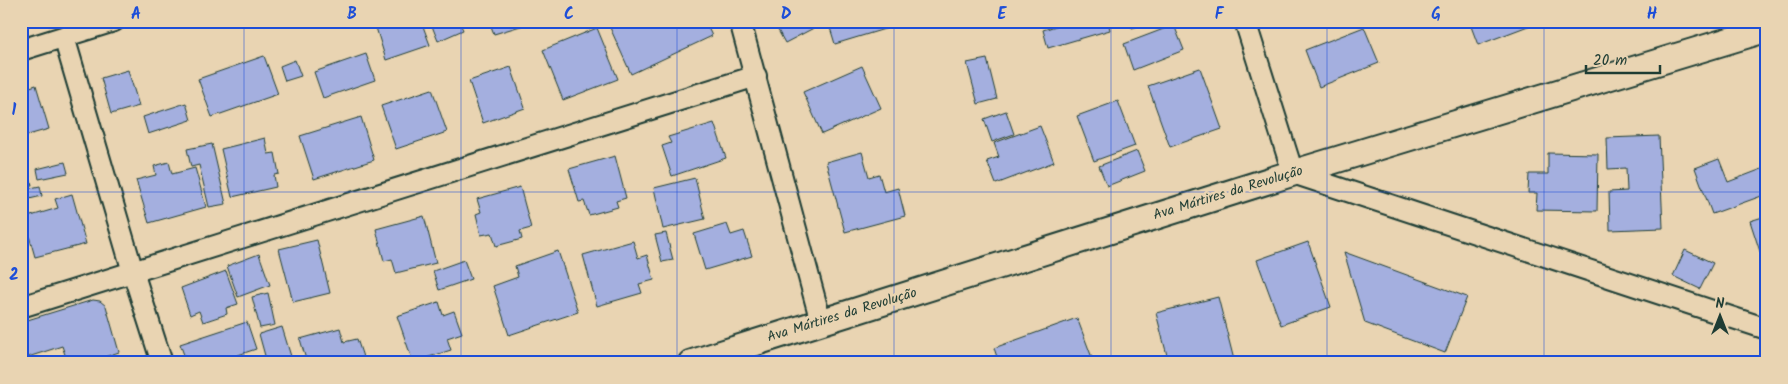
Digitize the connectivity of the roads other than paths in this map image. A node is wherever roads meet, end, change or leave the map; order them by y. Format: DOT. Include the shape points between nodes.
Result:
graph roads {
  1 [pos="114,21"];
  2 [pos="740,21"];
  3 [pos="1245,21"];
  4 [pos="1767,29"];
  5 [pos="64,37"];
  6 [pos="21,50"];
  7 [pos="756,76"];
  8 [pos="1293,173"];
  9 [pos="133,272"];
  10 [pos="21,307"];
  11 [pos="821,322"];
  12 [pos="1767,329"];
  13 [pos="162,363"];
  14 [pos="692,363"];
  1 -- 5 [label="street"];
  2 -- 7 [label="street"];
  3 -- 8 [label="street"];
  4 -- 8 [label="street, Ava Mártires da Revolução"];
  5 -- 6 [label="street"];
  5 -- 9 [label="street"];
  7 -- 9 [label="street"];
  7 -- 11 [label="street"];
  8 -- 11 [label="street, Ava Mártires da Revolução"];
  8 -- 12 [label="street"];
  9 -- 10 [label="street"];
  9 -- 13 [label="street"];
  11 -- 14 [label="street, Ava Mártires da Revolução"];
}
